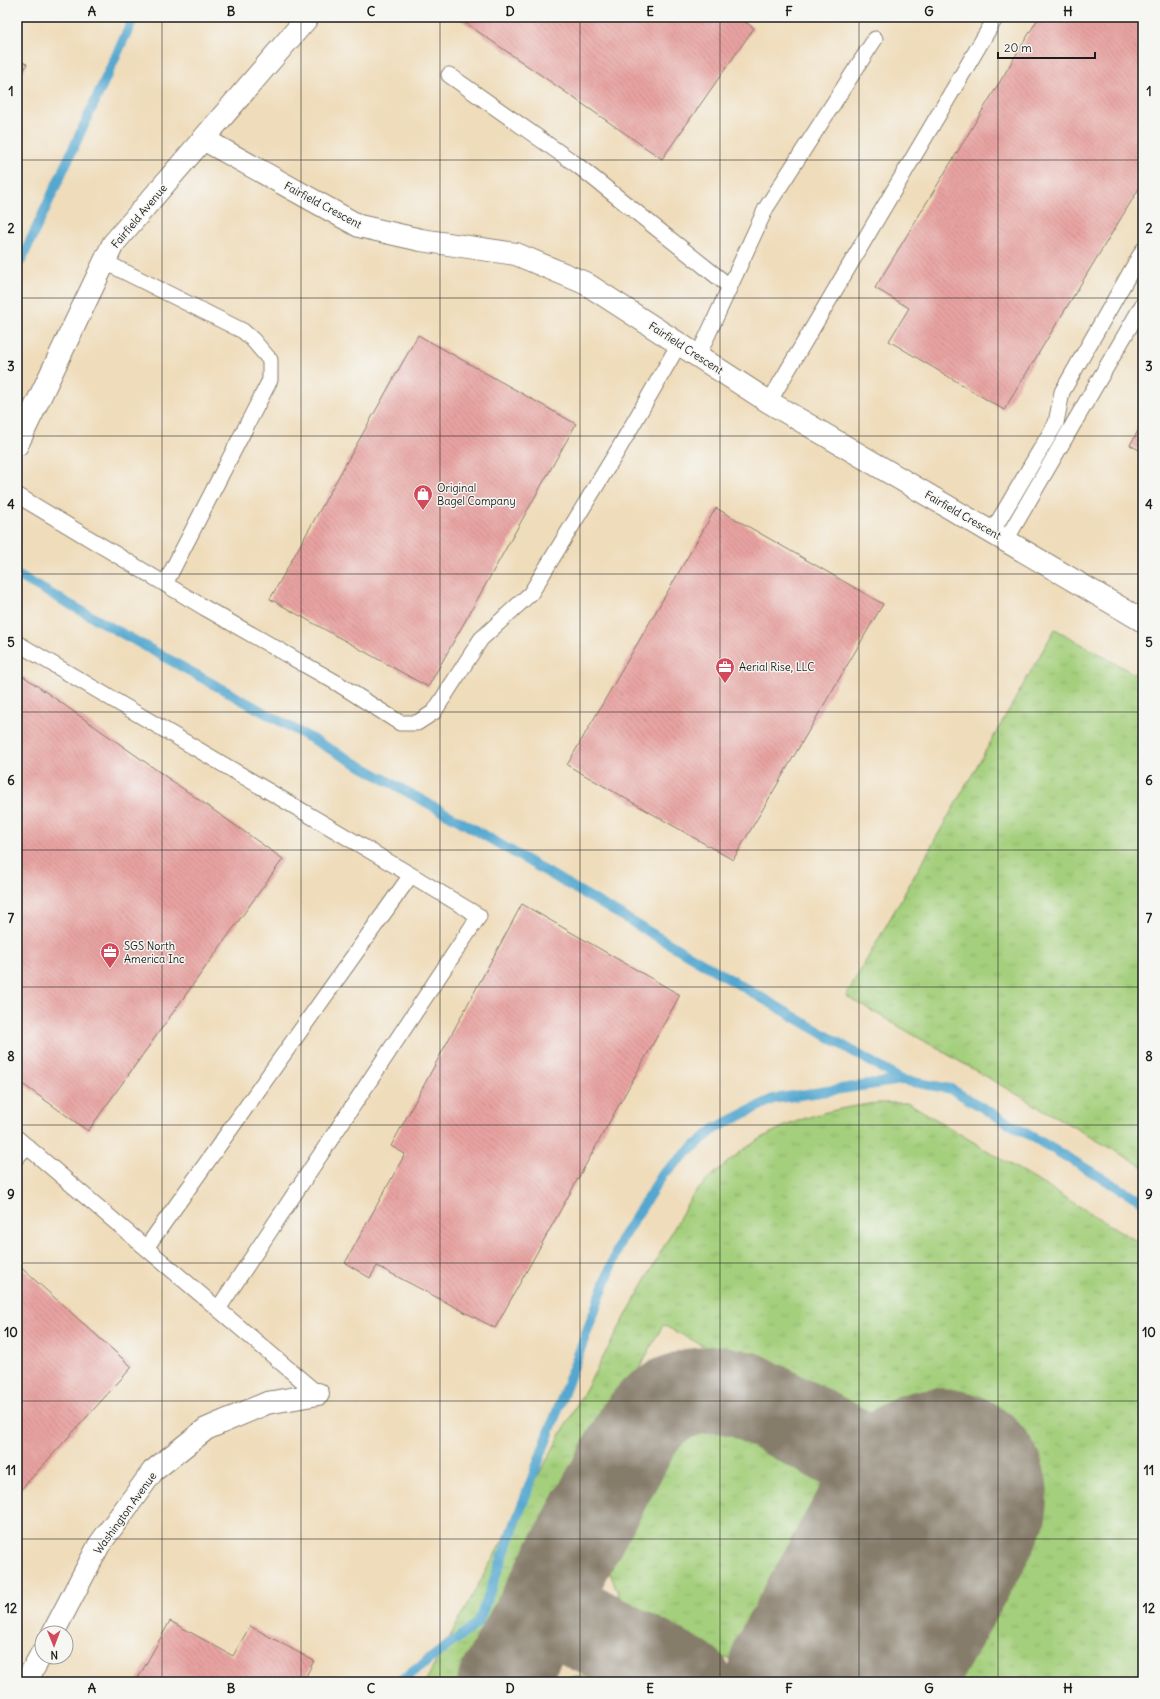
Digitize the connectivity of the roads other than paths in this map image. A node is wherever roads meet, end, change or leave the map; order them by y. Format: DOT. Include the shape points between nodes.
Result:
graph roads {
  1 [pos="308,17"];
  2 [pos="996,17"];
  3 [pos="875,39"];
  4 [pos="449,75"];
  5 [pos="203,139"];
  6 [pos="1143,250"];
  7 [pos="105,262"];
  8 [pos="730,286"];
  9 [pos="1143,304"];
  10 [pos="679,344"];
  11 [pos="698,356"];
  12 [pos="769,402"];
  13 [pos="17,445"];
  14 [pos="17,495"];
  15 [pos="999,536"];
  16 [pos="165,584"];
  17 [pos="1143,621"];
  18 [pos="17,643"];
  19 [pos="411,875"];
  20 [pos="20,1147"];
  21 [pos="146,1248"];
  22 [pos="218,1309"];
  23 [pos="318,1394"];
  24 [pos="57,1625"];
  25 [pos="35,1665"];
  26 [pos="26,1682"];
  1 -- 5 [label="street, Fairfield Avenue"];
  2 -- 12 [label="lane"];
  3 -- 8 [label="lane" via="766,208"];
  4 -- 8 [label="lane" via="577,165"];
  5 -- 7 [label="street, Fairfield Avenue" via="113,244"];
  5 -- 10 [label="street, Fairfield Crescent" via="359,226 421,240 516,254 585,283"];
  6 -- 15 [label="lane" via="1062,392 1056,423"];
  7 -- 13 [label="street, Fairfield Avenue"];
  7 -- 16 [label="lane" via="243,331 270,360 270,380"];
  8 -- 11 [label="lane"];
  9 -- 15 [label="lane"];
  10 -- 11 [label="street, Fairfield Crescent"];
  10 -- 16 [label="lane" via="531,593 481,639 434,712 417,723 400,723 337,683"];
  11 -- 12 [label="street, Fairfield Crescent"];
  12 -- 15 [label="street, Fairfield Crescent"];
  14 -- 16 [label="lane"];
  15 -- 17 [label="street, Fairfield Crescent"];
  18 -- 19 [label="lane"];
  19 -- 21 [label="lane"];
  19 -- 22 [label="lane" via="480,916"];
  20 -- 21 [label="lane"];
  21 -- 22 [label="lane"];
  22 -- 23 [label="lane"];
  23 -- 24 [label="street, Washington Avenue" via="267,1403 206,1429 153,1471 99,1545"];
  25 -- 26 [label="street"];
}
